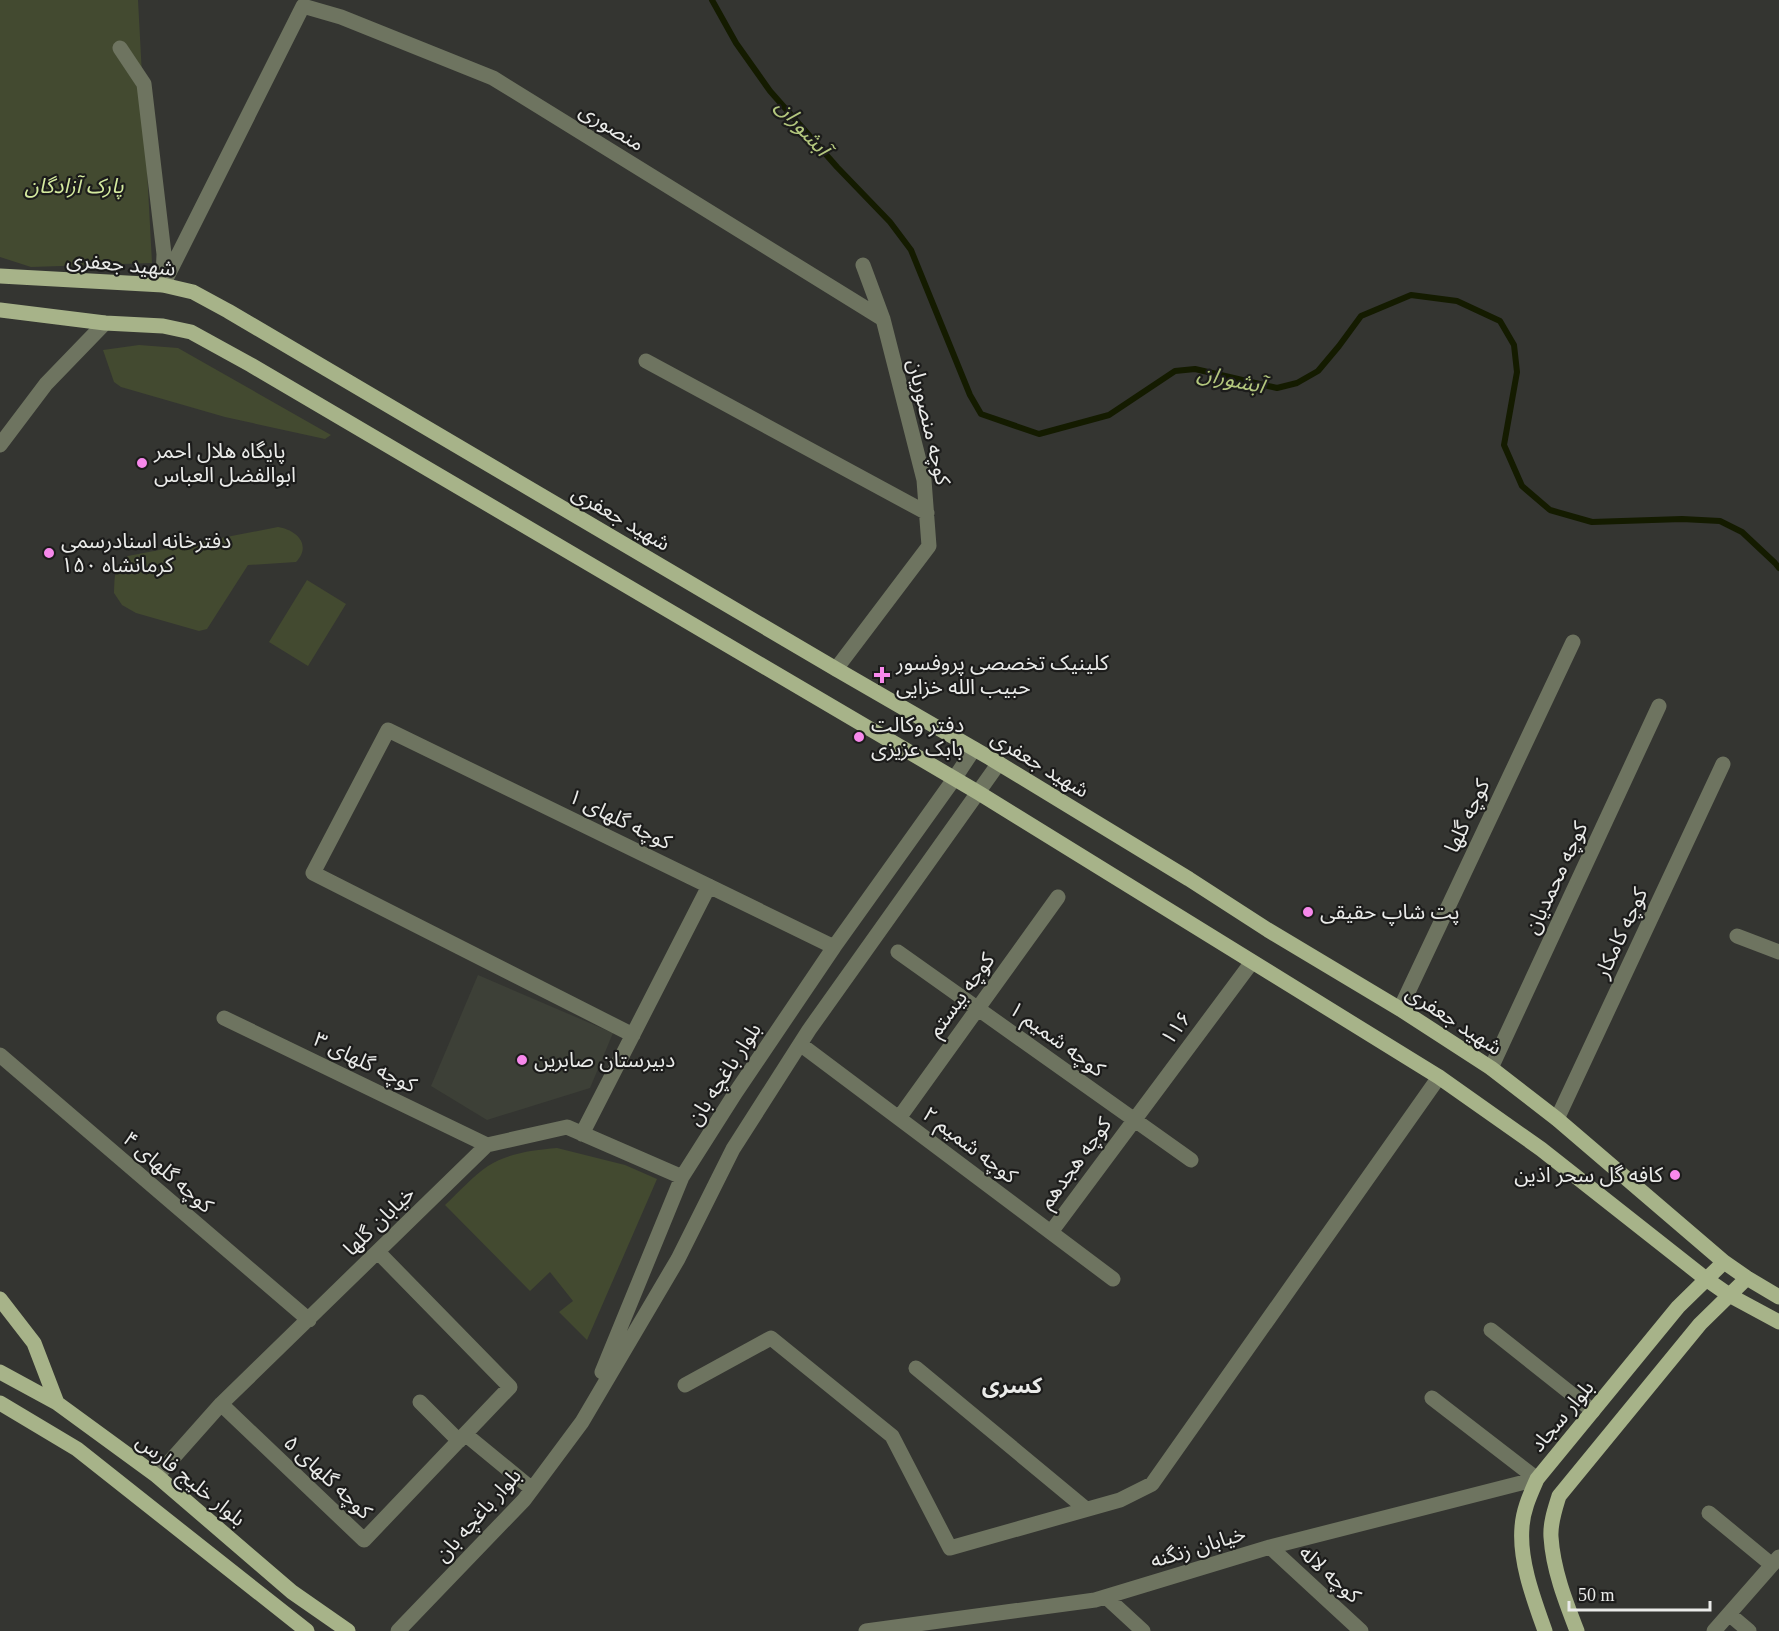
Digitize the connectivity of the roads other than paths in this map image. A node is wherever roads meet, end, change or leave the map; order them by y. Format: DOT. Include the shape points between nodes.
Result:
graph roads {
  1 [pos="120,48"];
  2 [pos="863,265"];
  3 [pos="0,276"];
  4 [pos="163,285"];
  5 [pos="0,310"];
  6 [pos="883,319"];
  7 [pos="105,323"];
  8 [pos="646,361"];
  9 [pos="0,445"];
  10 [pos="927,513"];
  11 [pos="1573,642"];
  12 [pos="836,669"];
  13 [pos="1659,706"];
  14 [pos="974,749"];
  15 [pos="999,763"];
  16 [pos="1723,765"];
  17 [pos="954,778"];
  18 [pos="979,793"];
  19 [pos="940,799"];
  20 [pos="962,817"];
  21 [pos="710,886"];
  22 [pos="1058,897"];
  23 [pos="1737,936"];
  24 [pos="834,947"];
  25 [pos="898,952"];
  26 [pos="1779,952"];
  27 [pos="1252,962"];
  28 [pos="978,1008"];
  29 [pos="1400,1009"];
  30 [pos="224,1018"];
  31 [pos="633,1035"];
  32 [pos="800,1044"];
  33 [pos="0,1055"];
  34 [pos="1491,1068"];
  35 [pos="1439,1077"];
  36 [pos="899,1118"];
  37 [pos="1133,1119"];
  38 [pos="1557,1119"];
  39 [pos="582,1134"];
  40 [pos="487,1145"];
  41 [pos="1191,1160"];
  42 [pos="682,1177"];
  43 [pos="1051,1232"];
  44 [pos="378,1252"];
  45 [pos="1724,1262"];
  46 [pos="1747,1278"];
  47 [pos="1113,1279"];
  48 [pos="1706,1279"];
  49 [pos="1729,1295"];
  50 [pos="1779,1297"];
  51 [pos="0,1299"];
  52 [pos="1778,1317"];
  53 [pos="309,1320"];
  54 [pos="1491,1330"];
  55 [pos="916,1368"];
  56 [pos="0,1372"];
  57 [pos="685,1385"];
  58 [pos="1432,1398"];
  59 [pos="420,1402"];
  60 [pos="0,1403"];
  61 [pos="57,1403"];
  62 [pos="220,1404"];
  63 [pos="1593,1411"];
  64 [pos="582,1422"];
  65 [pos="462,1437"];
  66 [pos="157,1476"];
  67 [pos="1537,1479"];
  68 [pos="532,1489"];
  69 [pos="1559,1496"];
  70 [pos="1086,1509"];
  71 [pos="1709,1513"];
  72 [pos="1270,1547"];
  73 [pos="1775,1561"];
  74 [pos="1106,1597"];
  75 [pos="1729,1614"];
  76 [pos="922,1627"];
  77 [pos="307,1631"];
  78 [pos="348,1631"];
  79 [pos="398,1631"];
  80 [pos="867,1631"];
  81 [pos="1143,1631"];
  82 [pos="1361,1631"];
  83 [pos="1545,1631"];
  84 [pos="1577,1631"];
  85 [pos="1714,1631"];
  86 [pos="1749,1631"];
  1 -- 4 [label="street" via="144,84 164,254"];
  2 -- 6 [label="street, کوچه منصوریان"];
  3 -- 4 [label="main road, شهید جعفری"];
  4 -- 6 [label="street, منصوری" via="303,6 341,17 493,78"];
  4 -- 12 [label="main road, شهید جعفری" via="193,292"];
  5 -- 7 [label="main road"];
  6 -- 10 [label="street, کوچه منصوریان" via="924,480"];
  7 -- 9 [label="street" via="46,384"];
  7 -- 17 [label="main road" via="163,326 191,332"];
  8 -- 10 [label="street"];
  10 -- 12 [label="street, کوچه منصوریان" via="929,546"];
  11 -- 29 [label="street, کوچه گلها"];
  12 -- 14 [label="main road, شهید جعفری"];
  13 -- 34 [label="street, کوچه محمدیان"];
  14 -- 15 [label="main road, شهید جعفری"];
  14 -- 17 [label="street, بلوار باغچه بان"];
  15 -- 18 [label="street, بلوار باغچه بان"];
  15 -- 29 [label="main road, شهید جعفری"];
  16 -- 38 [label="street, کوچه کامکار"];
  17 -- 18 [label="main road"];
  17 -- 19 [label="street, بلوار باغچه بان"];
  18 -- 20 [label="street, بلوار باغچه بان"];
  18 -- 27 [label="main road"];
  19 -- 20 [label="street" via="947,796 960,802"];
  19 -- 24 [label="street, بلوار باغچه بان"];
  20 -- 32 [label="street, بلوار باغچه بان"];
  21 -- 24 [label="street, کوچه گلهای ۱"];
  21 -- 31 [label="street"];
  21 -- 31 [label="street, کوچه گلهای ۱" via="388,730 313,873"];
  22 -- 28 [label="street, کوچه بیستم"];
  23 -- 26 [label="street"];
  24 -- 42 [label="street, بلوار باغچه بان"];
  25 -- 28 [label="street, کوچه شمیم ۱"];
  27 -- 35 [label="main road"];
  27 -- 37 [label="street, ۱۱۶"];
  28 -- 36 [label="street, کوچه بیستم"];
  28 -- 37 [label="street, کوچه شمیم ۱"];
  29 -- 34 [label="main road, شهید جعفری"];
  30 -- 40 [label="street, کوچه گلهای ۳"];
  31 -- 39 [label="street"];
  32 -- 36 [label="street, کوچه شمیم ۲"];
  32 -- 64 [label="street, بلوار باغچه بان" via="733,1149 678,1260"];
  33 -- 53 [label="street, کوچه گلهای ۴"];
  34 -- 38 [label="main road, شهید جعفری"];
  35 -- 48 [label="main road" via="1541,1149"];
  35 -- 70 [label="street" via="1152,1484 1120,1500"];
  36 -- 43 [label="street, کوچه شمیم ۲"];
  37 -- 41 [label="street, کوچه شمیم ۱"];
  37 -- 43 [label="street, کوچه هجدهم"];
  38 -- 45 [label="main road, شهید جعفری"];
  39 -- 40 [label="street" via="567,1127"];
  39 -- 42 [label="street"];
  40 -- 44 [label="street, خیابان گلها"];
  42 -- 64 [label="street, بلوار باغچه بان"];
  43 -- 47 [label="street, کوچه شمیم ۲"];
  44 -- 53 [label="street, خیابان گلها"];
  44 -- 65 [label="street" via="510,1387"];
  45 -- 46 [label="main road, شهید جعفری"];
  45 -- 48 [label="main road, بلوار سجاد"];
  46 -- 49 [label="main road"];
  46 -- 50 [label="main road, شهید جعفری"];
  48 -- 49 [label="main road"];
  48 -- 63 [label="main road, بلوار سجاد" via="1678,1307"];
  49 -- 52 [label="main road"];
  49 -- 69 [label="main road" via="1700,1324"];
  51 -- 61 [label="main road" via="34,1343"];
  53 -- 62 [label="street, خیابان گلها"];
  54 -- 63 [label="street"];
  55 -- 70 [label="street"];
  56 -- 61 [label="main road, بلوار خلیج فارس"];
  57 -- 70 [label="street" via="771,1338 892,1436 950,1548"];
  58 -- 67 [label="street"];
  59 -- 65 [label="street"];
  60 -- 77 [label="main road" via="77,1449"];
  61 -- 66 [label="main road, بلوار خلیج فارس"];
  62 -- 65 [label="street, کوچه گلهای ۵" via="364,1540"];
  62 -- 66 [label="street, خیابان گلها"];
  63 -- 67 [label="main road, بلوار سجاد"];
  64 -- 68 [label="street, بلوار باغچه بان"];
  65 -- 68 [label="street"];
  66 -- 78 [label="main road, بلوار خلیج فارس" via="292,1592"];
  67 -- 69 [label="main road"];
  67 -- 72 [label="street, خیابان زنگنه"];
  67 -- 83 [label="main road, بلوار سجاد" via="1526,1504 1522,1528 1528,1584"];
  68 -- 79 [label="street, بلوار باغچه بان"];
  69 -- 84 [label="main road" via="1550,1535 1560,1585"];
  71 -- 73 [label="street"];
  72 -- 74 [label="street, خیابان زنگنه"];
  72 -- 82 [label="street, کوچه لاله"];
  73 -- 75 [label="street"];
  74 -- 76 [label="street, خیابان زنگنه"];
  74 -- 81 [label="street"];
  75 -- 85 [label="street"];
  75 -- 86 [label="street"];
  76 -- 80 [label="street, خیابان زنگنه"];
}
